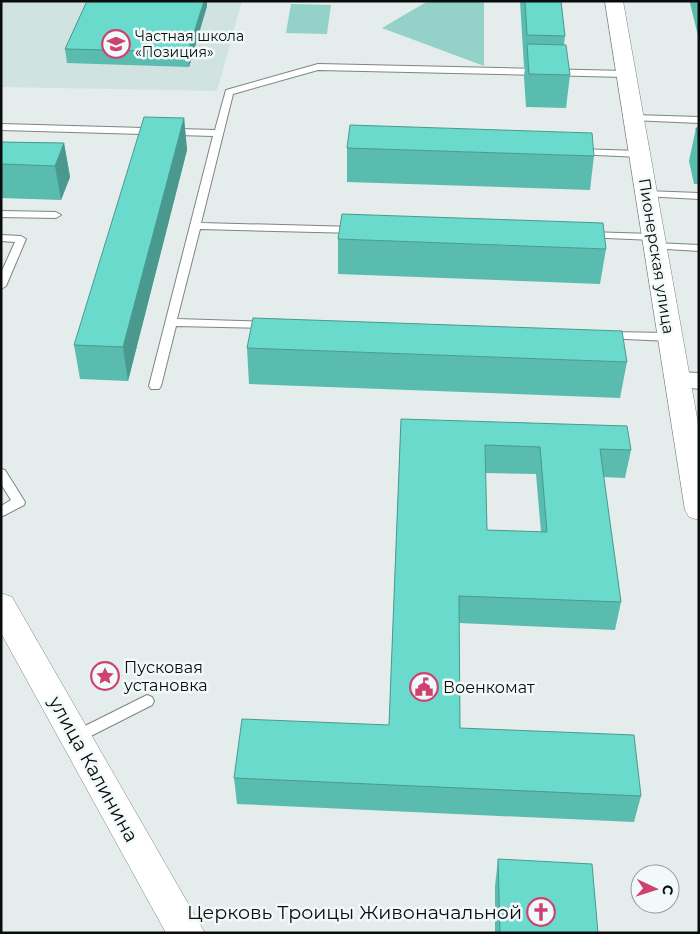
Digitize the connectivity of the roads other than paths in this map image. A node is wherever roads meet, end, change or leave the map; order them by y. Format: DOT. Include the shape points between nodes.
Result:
graph roads {
  1 [pos="614,1"];
  2 [pos="626,74"];
  3 [pos="634,118"];
  4 [pos="699,120"];
  5 [pos="1,127"];
  6 [pos="218,133"];
  7 [pos="567,151"];
  8 [pos="640,154"];
  9 [pos="646,194"];
  10 [pos="699,196"];
  11 [pos="1,214"];
  12 [pos="56,215"];
  13 [pos="195,226"];
  14 [pos="362,230"];
  15 [pos="579,235"];
  16 [pos="1,238"];
  17 [pos="654,242"];
  18 [pos="699,248"];
  19 [pos="1,286"];
  20 [pos="171,322"];
  21 [pos="279,326"];
  22 [pos="593,335"];
  23 [pos="670,338"];
  24 [pos="688,380"];
  25 [pos="155,386"];
  26 [pos="1,473"];
  27 [pos="699,510"];
  28 [pos="1,512"];
  29 [pos="1,605"];
  30 [pos="147,701"];
  31 [pos="76,737"];
  32 [pos="186,933"];
  1 -- 2 [label="street, Пионерская улица"];
  2 -- 3 [label="street, Пионерская улица"];
  2 -- 6 [label="lane" via="318,67 229,92"];
  3 -- 4 [label="lane"];
  3 -- 8 [label="street, Пионерская улица"];
  5 -- 6 [label="lane"];
  6 -- 13 [label="lane"];
  7 -- 8 [label="lane"];
  8 -- 9 [label="street, Пионерская улица"];
  9 -- 10 [label="lane"];
  9 -- 17 [label="street, Пионерская улица"];
  11 -- 12 [label="lane"];
  13 -- 14 [label="lane"];
  13 -- 20 [label="lane"];
  15 -- 17 [label="lane"];
  16 -- 19 [label="lane" via="21,239"];
  17 -- 18 [label="lane"];
  17 -- 23 [label="street, Пионерская улица"];
  20 -- 21 [label="lane"];
  20 -- 25 [label="lane"];
  22 -- 23 [label="lane"];
  23 -- 24 [label="street, Пионерская улица"];
  24 -- 27 [label="street, Пионерская улица"];
  26 -- 28 [label="lane" via="19,502"];
  29 -- 31 [label="street, улица Калинина"];
  30 -- 31 [label="lane"];
  31 -- 32 [label="street, улица Калинина"];
}
